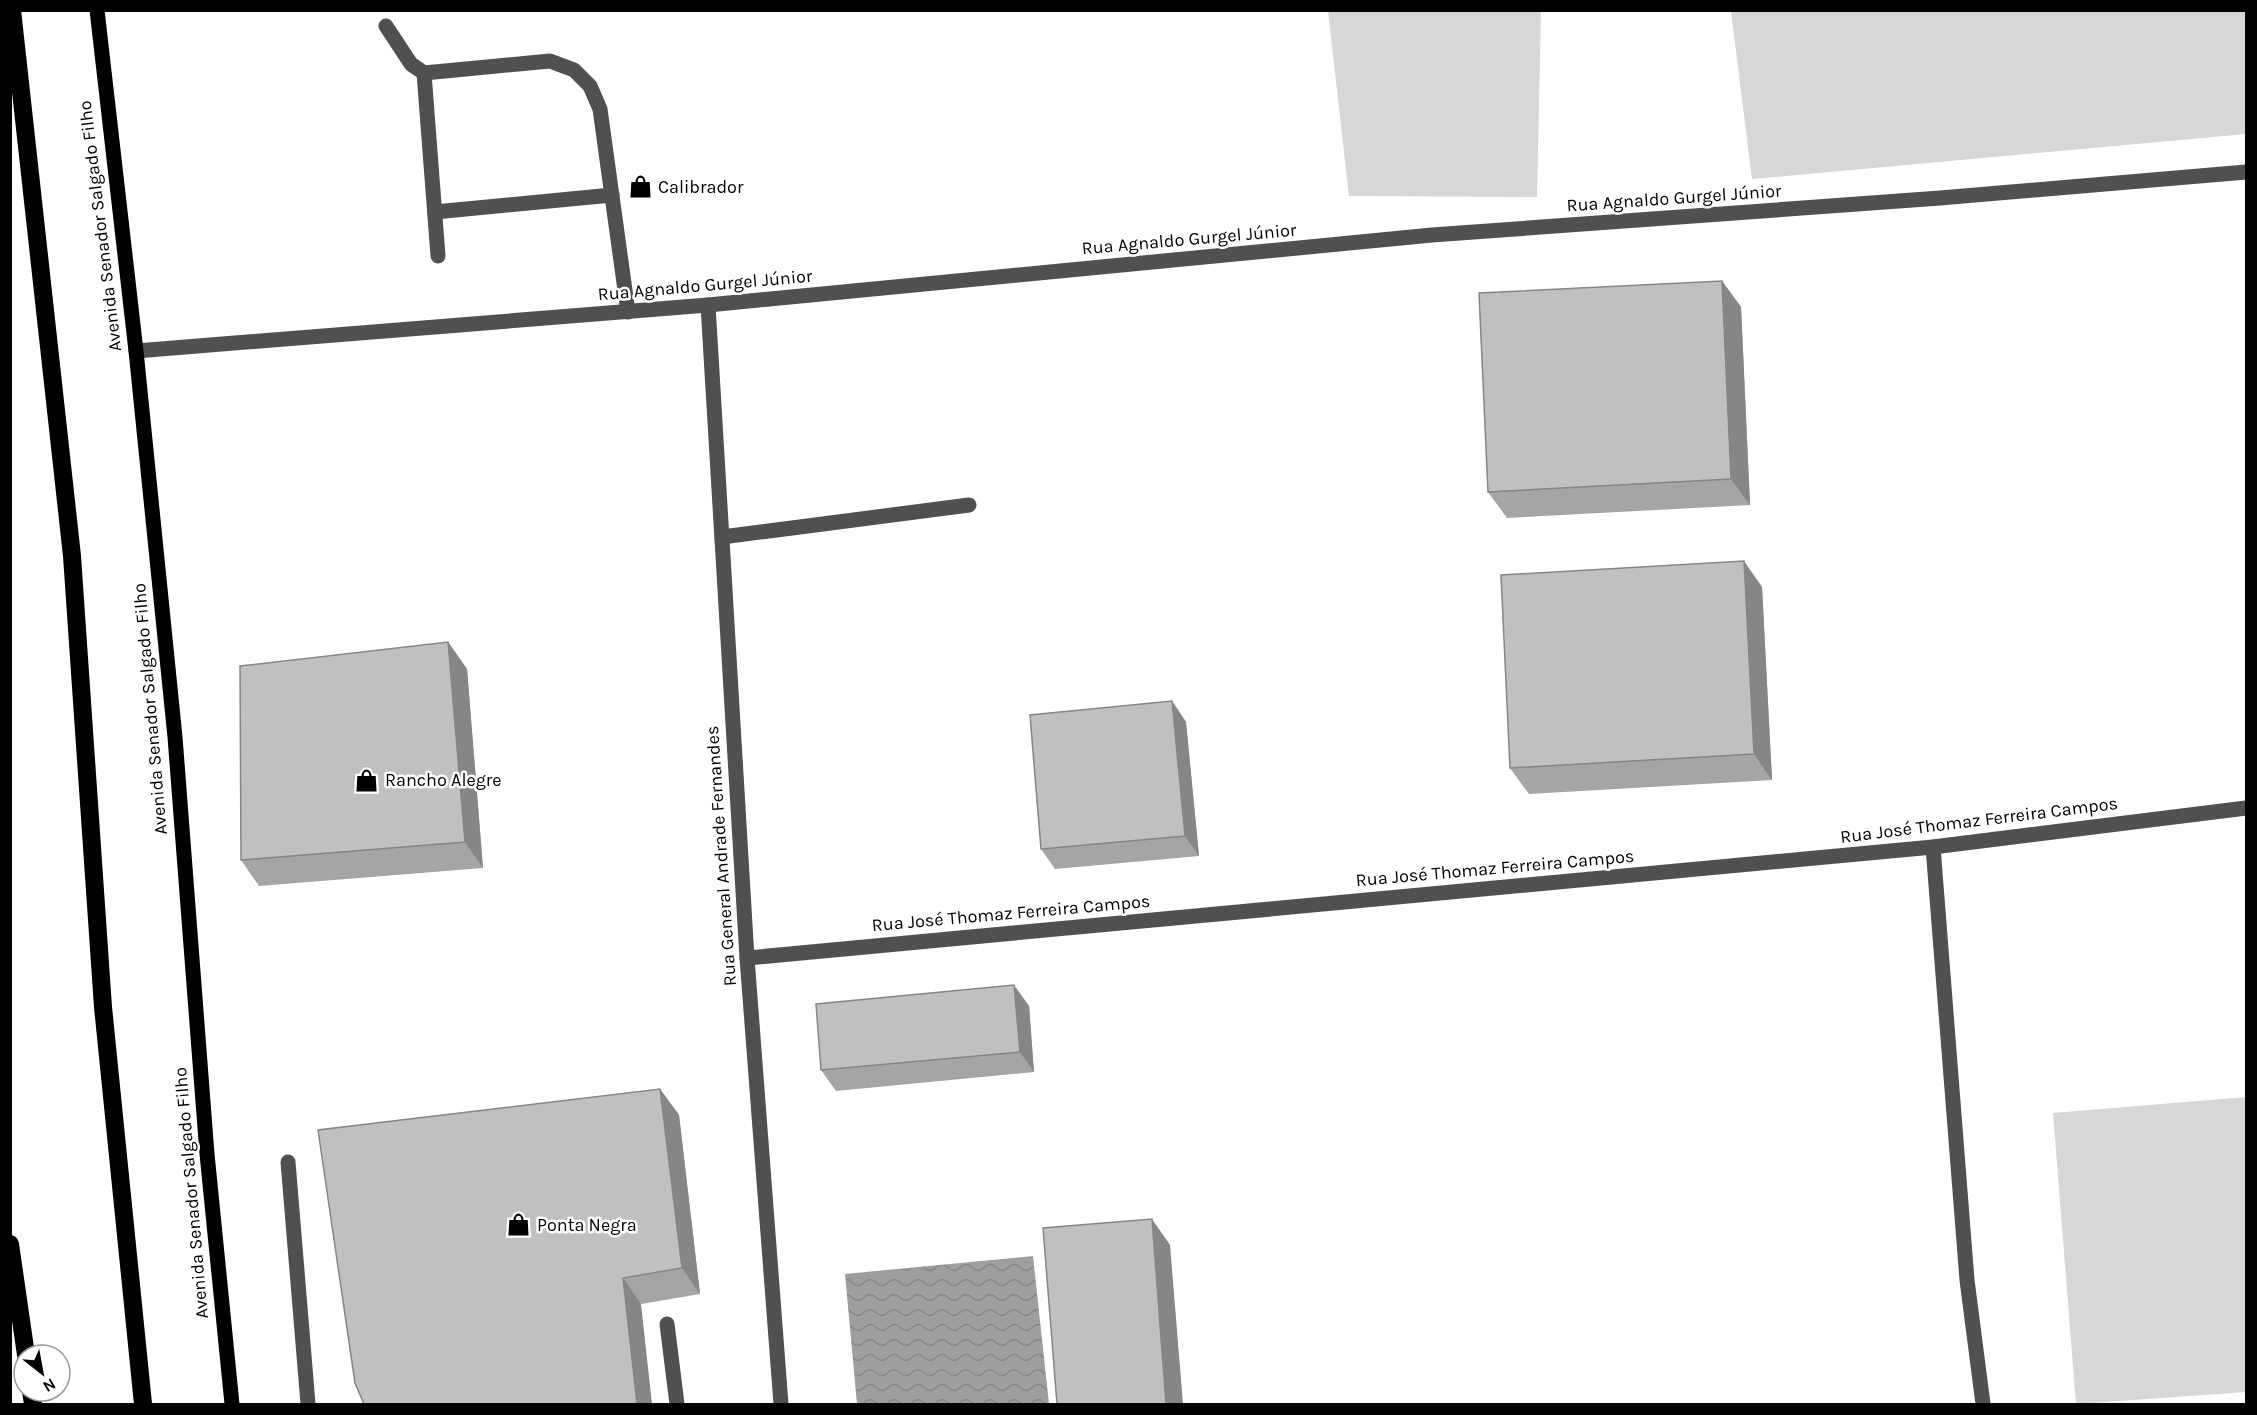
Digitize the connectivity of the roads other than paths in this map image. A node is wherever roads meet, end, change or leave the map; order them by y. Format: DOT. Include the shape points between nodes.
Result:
graph roads {
  1 [pos="12,10"];
  2 [pos="97,10"];
  3 [pos="386,26"];
  4 [pos="424,74"];
  5 [pos="2247,172"];
  6 [pos="612,195"];
  7 [pos="435,212"];
  8 [pos="438,256"];
  9 [pos="708,305"];
  10 [pos="628,312"];
  11 [pos="136,351"];
  12 [pos="969,504"];
  13 [pos="722,537"];
  14 [pos="2247,808"];
  15 [pos="1933,848"];
  16 [pos="747,957"];
  17 [pos="288,1162"];
  18 [pos="10,1244"];
  19 [pos="667,1324"];
  20 [pos="24,1343"];
  21 [pos="143,1404"];
  22 [pos="232,1404"];
  23 [pos="308,1404"];
  24 [pos="677,1404"];
  25 [pos="781,1404"];
  26 [pos="1983,1404"];
  1 -- 21 [label="highway" via="72,556 103,1007"];
  2 -- 11 [label="main road, Avenida Senador Salgado Filho"];
  3 -- 4 [label="street" via="411,64"];
  4 -- 6 [label="street" via="550,61 574,70 590,86 600,109"];
  4 -- 7 [label="street"];
  5 -- 9 [label="street, Rua Agnaldo Gurgel Júnior" via="1432,235"];
  6 -- 7 [label="street"];
  6 -- 10 [label="street"];
  7 -- 8 [label="street"];
  9 -- 10 [label="street, Rua Agnaldo Gurgel Júnior"];
  9 -- 13 [label="street, Rua General Andrade Fernandes"];
  10 -- 11 [label="street, Rua Agnaldo Gurgel Júnior"];
  11 -- 22 [label="main road, Avenida Senador Salgado Filho" via="175,737 207,1154"];
  12 -- 13 [label="street"];
  13 -- 16 [label="street, Rua General Andrade Fernandes"];
  14 -- 15 [label="street, Rua José Thomaz Ferreira Campos"];
  15 -- 16 [label="street, Rua José Thomaz Ferreira Campos"];
  15 -- 26 [label="street" via="1967,1280"];
  16 -- 25 [label="street, Rua General Andrade Fernandes"];
  17 -- 23 [label="street"];
  18 -- 20 [label="highway"];
  19 -- 24 [label="street"];
}
